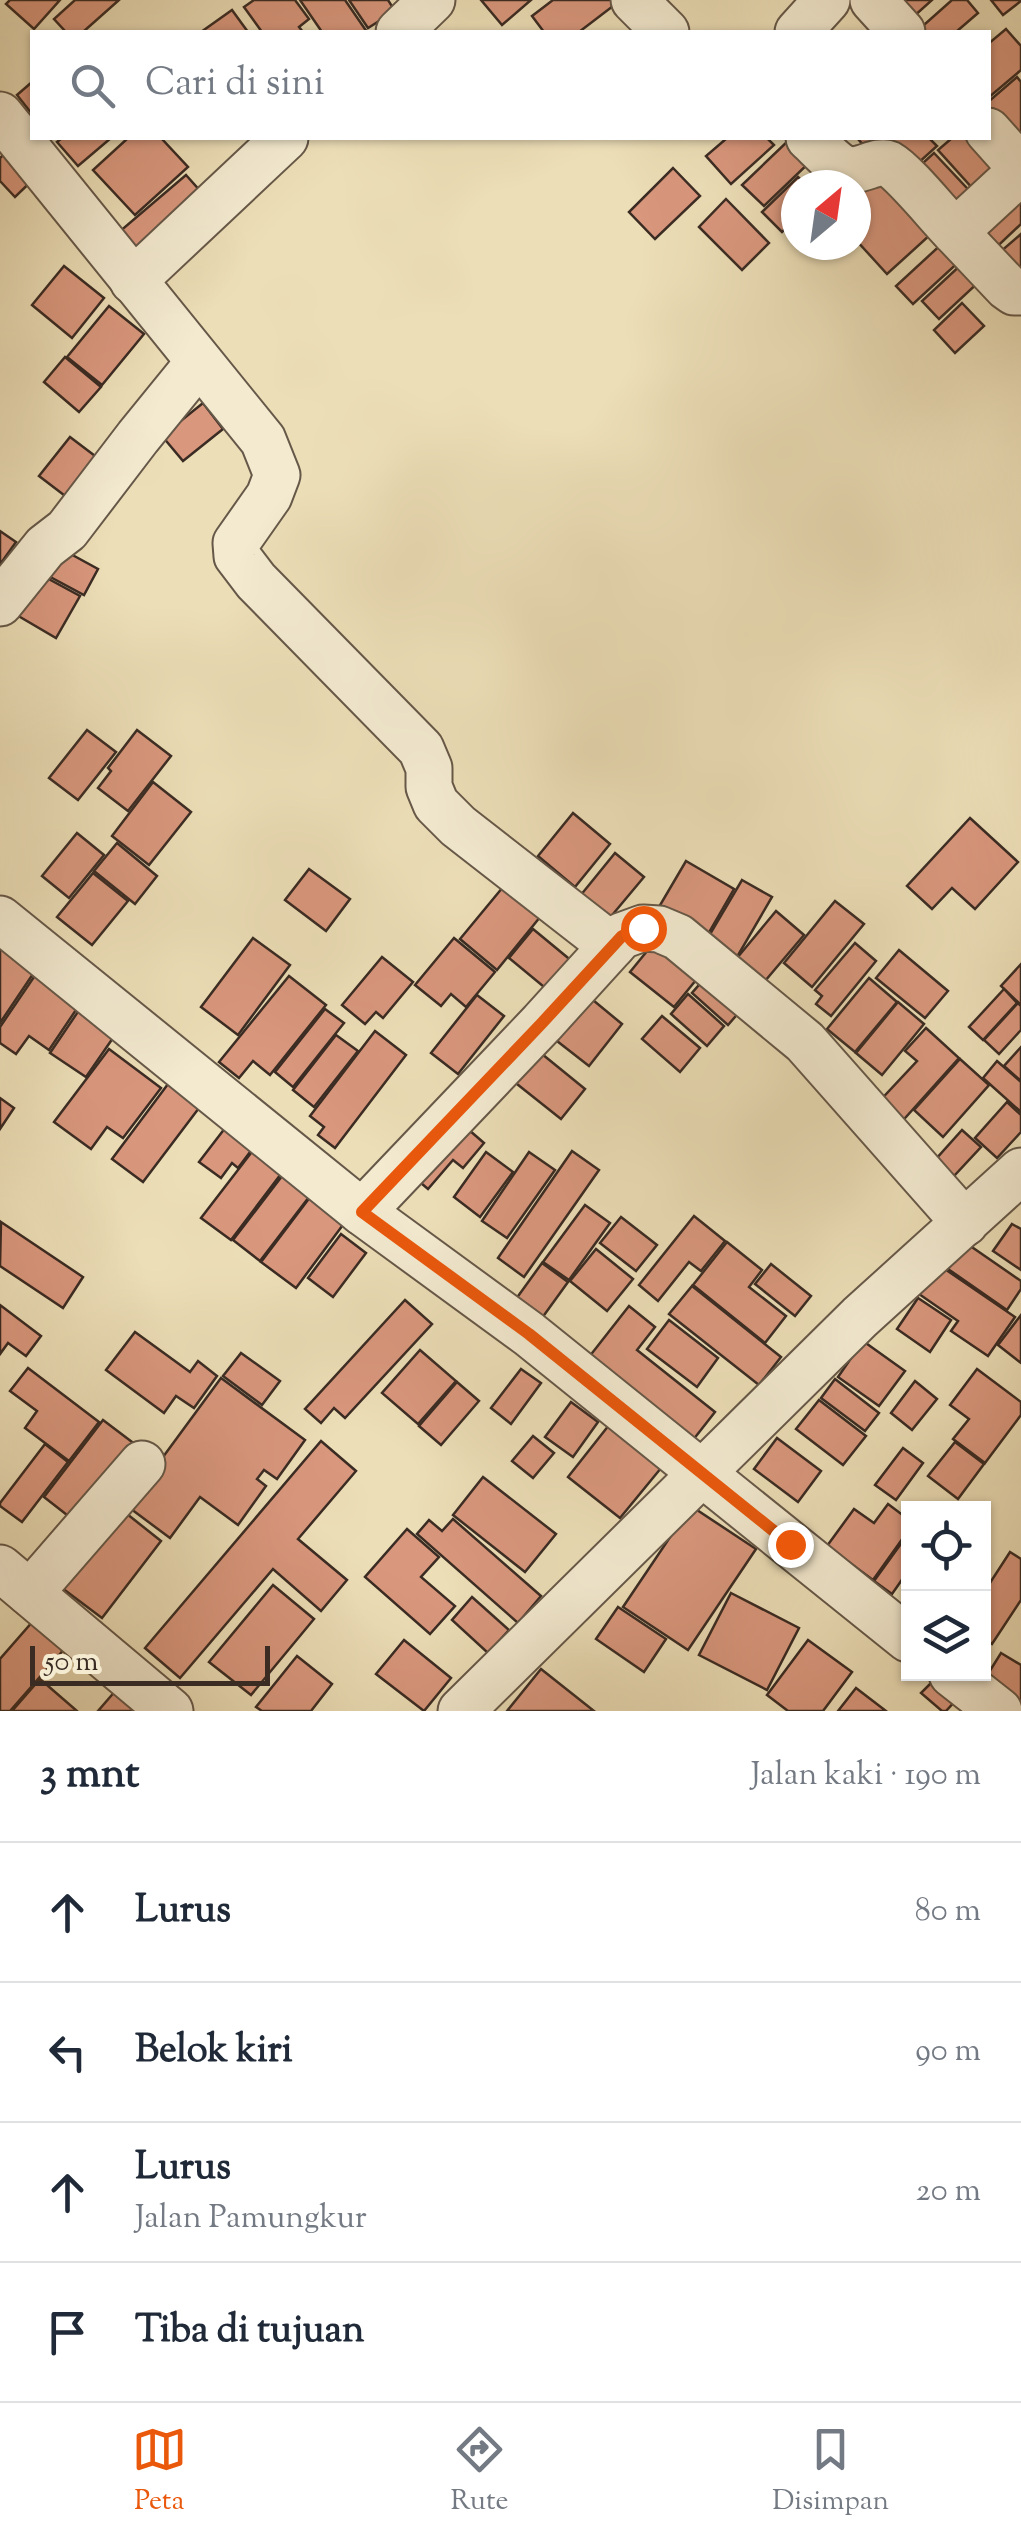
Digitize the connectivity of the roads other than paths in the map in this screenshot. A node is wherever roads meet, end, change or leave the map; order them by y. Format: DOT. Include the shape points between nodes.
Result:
graph roads {
  1 [pos="826,0"];
  2 [pos="873,0"];
  3 [pos="800,30"];
  4 [pos="900,30"];
  5 [pos="0,114"];
  6 [pos="991,134"];
  7 [pos="283,140"];
  8 [pos="811,140"];
  9 [pos="1021,169"];
  10 [pos="955,232"];
  11 [pos="133,281"];
  12 [pos="1021,292"];
  13 [pos="199,362"];
  14 [pos="0,603"];
  15 [pos="0,920"];
  16 [pos="612,946"];
  17 [pos="1021,1171"];
  18 [pos="362,1212"];
  19 [pos="964,1222"];
  20 [pos="142,1464"];
  21 [pos="702,1472"];
  22 [pos="15,1580"];
  23 [pos="901,1633"];
  24 [pos="961,1681"];
  25 [pos="170,1711"];
  26 [pos="462,1711"];
  27 [pos="998,1711"];
  1 -- 3 [label="street"];
  2 -- 4 [label="street"];
  5 -- 11 [label="street"];
  6 -- 9 [label="street"];
  7 -- 11 [label="street"];
  8 -- 10 [label="street" via="845,169 888,163"];
  9 -- 10 [label="street"];
  10 -- 12 [label="street" via="1007,288"];
  11 -- 13 [label="street"];
  13 -- 14 [label="street" via="68,530 45,547"];
  13 -- 16 [label="street" via="263,440 277,476 236,543 246,568 421,750 436,804"];
  15 -- 18 [label="street"];
  16 -- 18 [label="street"];
  16 -- 19 [label="street" via="643,928 678,937 806,1042"];
  17 -- 19 [label="street"];
  18 -- 21 [label="street"];
  19 -- 21 [label="street"];
  20 -- 22 [label="street"];
  21 -- 23 [label="street"];
  21 -- 26 [label="street"];
  22 -- 25 [label="street"];
  24 -- 27 [label="street"];
}
